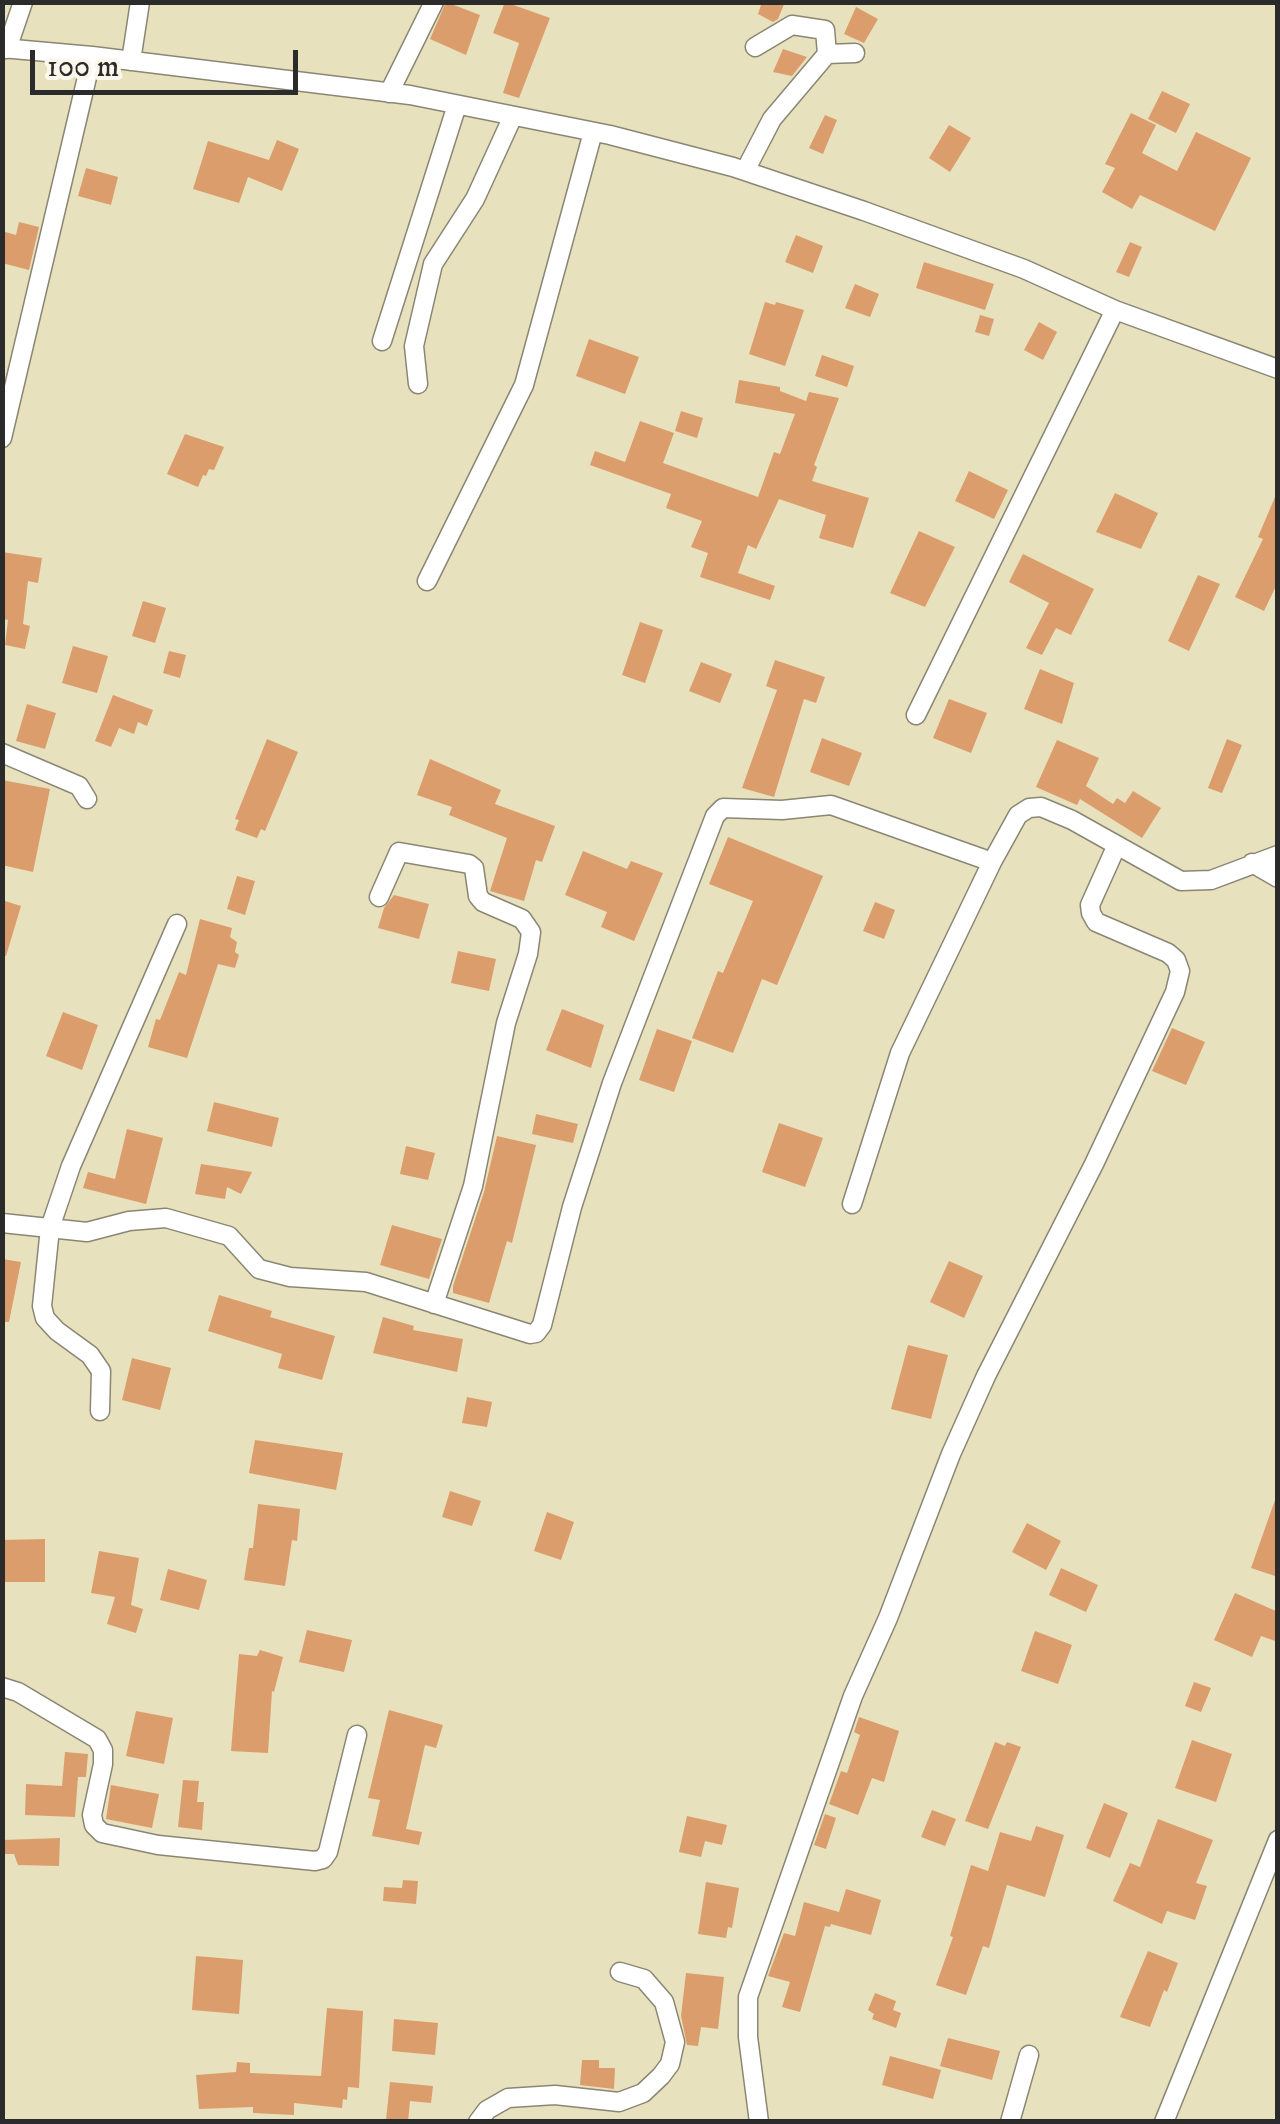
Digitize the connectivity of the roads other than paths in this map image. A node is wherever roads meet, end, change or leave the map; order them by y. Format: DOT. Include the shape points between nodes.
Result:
graph roads {
  1 [pos="23,2"];
  2 [pos="140,2"];
  3 [pos="434,2"];
  4 [pos="755,47"];
  5 [pos="4,48"];
  6 [pos="827,54"];
  7 [pos="855,54"];
  8 [pos="92,56"];
  9 [pos="131,61"];
  10 [pos="390,92"];
  11 [pos="457,104"];
  12 [pos="514,116"];
  13 [pos="593,132"];
  14 [pos="744,171"];
  15 [pos="1116,310"];
  16 [pos="382,341"];
  17 [pos="1278,369"];
  18 [pos="418,384"];
  19 [pos="2,438"];
  20 [pos="426,580"];
  21 [pos="916,715"];
  22 [pos="2,753"];
  23 [pos="87,799"];
  24 [pos="1116,847"];
  25 [pos="1278,855"];
  26 [pos="992,862"];
  27 [pos="1252,863"];
  28 [pos="1278,878"];
  29 [pos="379,897"];
  30 [pos="177,924"];
  31 [pos="852,1204"];
  32 [pos="2,1223"];
  33 [pos="50,1228"];
  34 [pos="434,1304"];
  35 [pos="100,1411"];
  36 [pos="2,1687"];
  37 [pos="357,1735"];
  38 [pos="1278,1840"];
  39 [pos="620,1972"];
  40 [pos="1030,2055"];
  41 [pos="478,2122"];
  42 [pos="759,2122"];
  43 [pos="1010,2122"];
  44 [pos="1164,2122"];
  1 -- 5 [label="street"];
  2 -- 9 [label="street"];
  3 -- 10 [label="street"];
  4 -- 6 [label="street" via="792,26 825,30"];
  5 -- 8 [label="street"];
  6 -- 7 [label="street"];
  6 -- 14 [label="street" via="772,119"];
  8 -- 9 [label="street"];
  8 -- 19 [label="street"];
  9 -- 10 [label="street"];
  10 -- 11 [label="street"];
  11 -- 12 [label="street"];
  11 -- 16 [label="street"];
  12 -- 13 [label="street"];
  12 -- 18 [label="street" via="476,199 434,264 414,346"];
  13 -- 14 [label="street"];
  13 -- 20 [label="street" via="524,386"];
  14 -- 15 [label="street" via="1024,269"];
  15 -- 17 [label="street"];
  15 -- 21 [label="street"];
  22 -- 23 [label="street" via="79,786"];
  24 -- 26 [label="street" via="1072,820 1029,808 1018,815"];
  24 -- 27 [label="street" via="1181,881 1211,880"];
  24 -- 42 [label="street" via="1091,913 1096,922 1176,960 1175,992 950,1454 853,1696 748,1997"];
  25 -- 27 [label="street"];
  26 -- 31 [label="street" via="900,1053"];
  26 -- 34 [label="street" via="831,805 723,808 612,1083 542,1326 530,1334"];
  27 -- 28 [label="street"];
  29 -- 34 [label="street" via="399,852 469,864 483,902 522,919 531,932 473,1186"];
  30 -- 33 [label="street" via="70,1166"];
  32 -- 33 [label="street"];
  33 -- 34 [label="street" via="87,1232 166,1218 229,1236 260,1269 366,1282"];
  33 -- 35 [label="street" via="45,1318 101,1371"];
  36 -- 37 [label="street" via="96,1739 103,1764 94,1825 102,1833 158,1845 324,1859"];
  38 -- 44 [label="street"];
  39 -- 41 [label="street" via="644,1979 664,2002 675,2042 661,2076 619,2102 508,2098"];
  40 -- 43 [label="street"];
}
